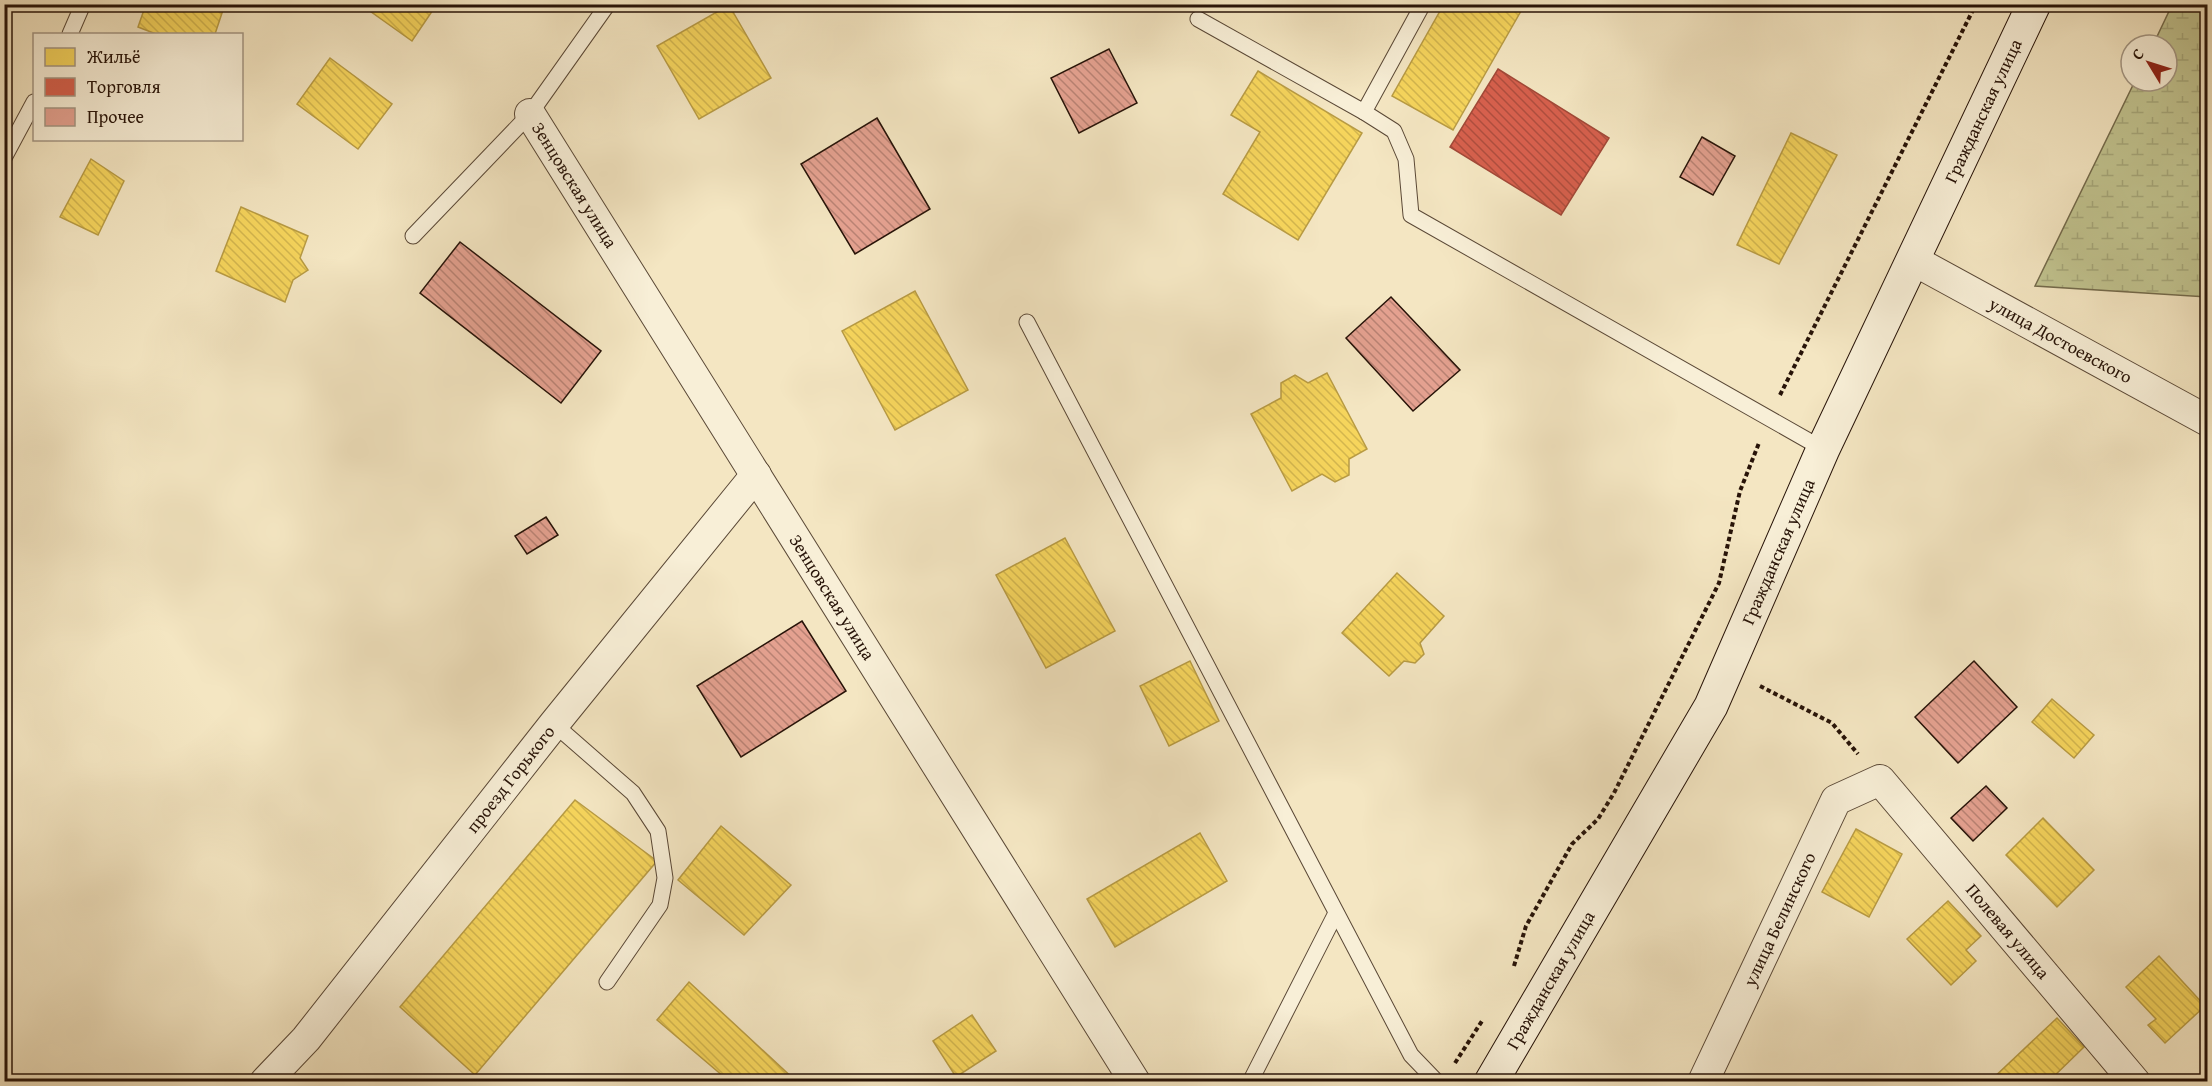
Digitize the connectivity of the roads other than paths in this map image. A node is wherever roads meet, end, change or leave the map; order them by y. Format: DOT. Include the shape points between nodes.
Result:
graph roads {
  1 [pos="83,4"];
  2 [pos="608,4"];
  3 [pos="1423,4"];
  4 [pos="2034,4"];
  5 [pos="1198,19"];
  6 [pos="70,33"];
  7 [pos="33,104"];
  8 [pos="1364,112"];
  9 [pos="531,114"];
  10 [pos="4,158"];
  11 [pos="413,236"];
  12 [pos="1913,260"];
  13 [pos="1027,322"];
  14 [pos="2208,421"];
  15 [pos="1823,449"];
  16 [pos="756,475"];
  17 [pos="554,724"];
  18 [pos="1880,780"];
  19 [pos="1336,913"];
  20 [pos="607,982"];
  21 [pos="265,1082"];
  22 [pos="1135,1082"];
  23 [pos="1250,1082"];
  24 [pos="1437,1082"];
  25 [pos="1491,1082"];
  26 [pos="1703,1082"];
  27 [pos="2135,1082"];
  1 -- 6 [label="lane"];
  2 -- 9 [label="lane"];
  3 -- 8 [label="lane"];
  4 -- 12 [label="main road, Гражданская улица"];
  5 -- 8 [label="lane"];
  7 -- 10 [label="lane"];
  8 -- 15 [label="lane" via="1394,131 1406,159 1411,215"];
  9 -- 11 [label="lane"];
  9 -- 16 [label="street, Зенцовская улица"];
  12 -- 14 [label="street, улица Достоевского"];
  12 -- 15 [label="main road, Гражданская улица"];
  13 -- 19 [label="lane"];
  15 -- 25 [label="main road, Гражданская улица" via="1706,716"];
  16 -- 17 [label="street, проезд Горького"];
  16 -- 22 [label="street, Зенцовская улица"];
  17 -- 20 [label="lane" via="633,793 658,831 665,878 660,905"];
  17 -- 21 [label="street, проезд Горького" via="306,1039"];
  18 -- 26 [label="street, улица Белинского" via="1836,800"];
  18 -- 27 [label="street, Полевая улица"];
  19 -- 23 [label="lane"];
  19 -- 24 [label="lane" via="1411,1055"];
}
